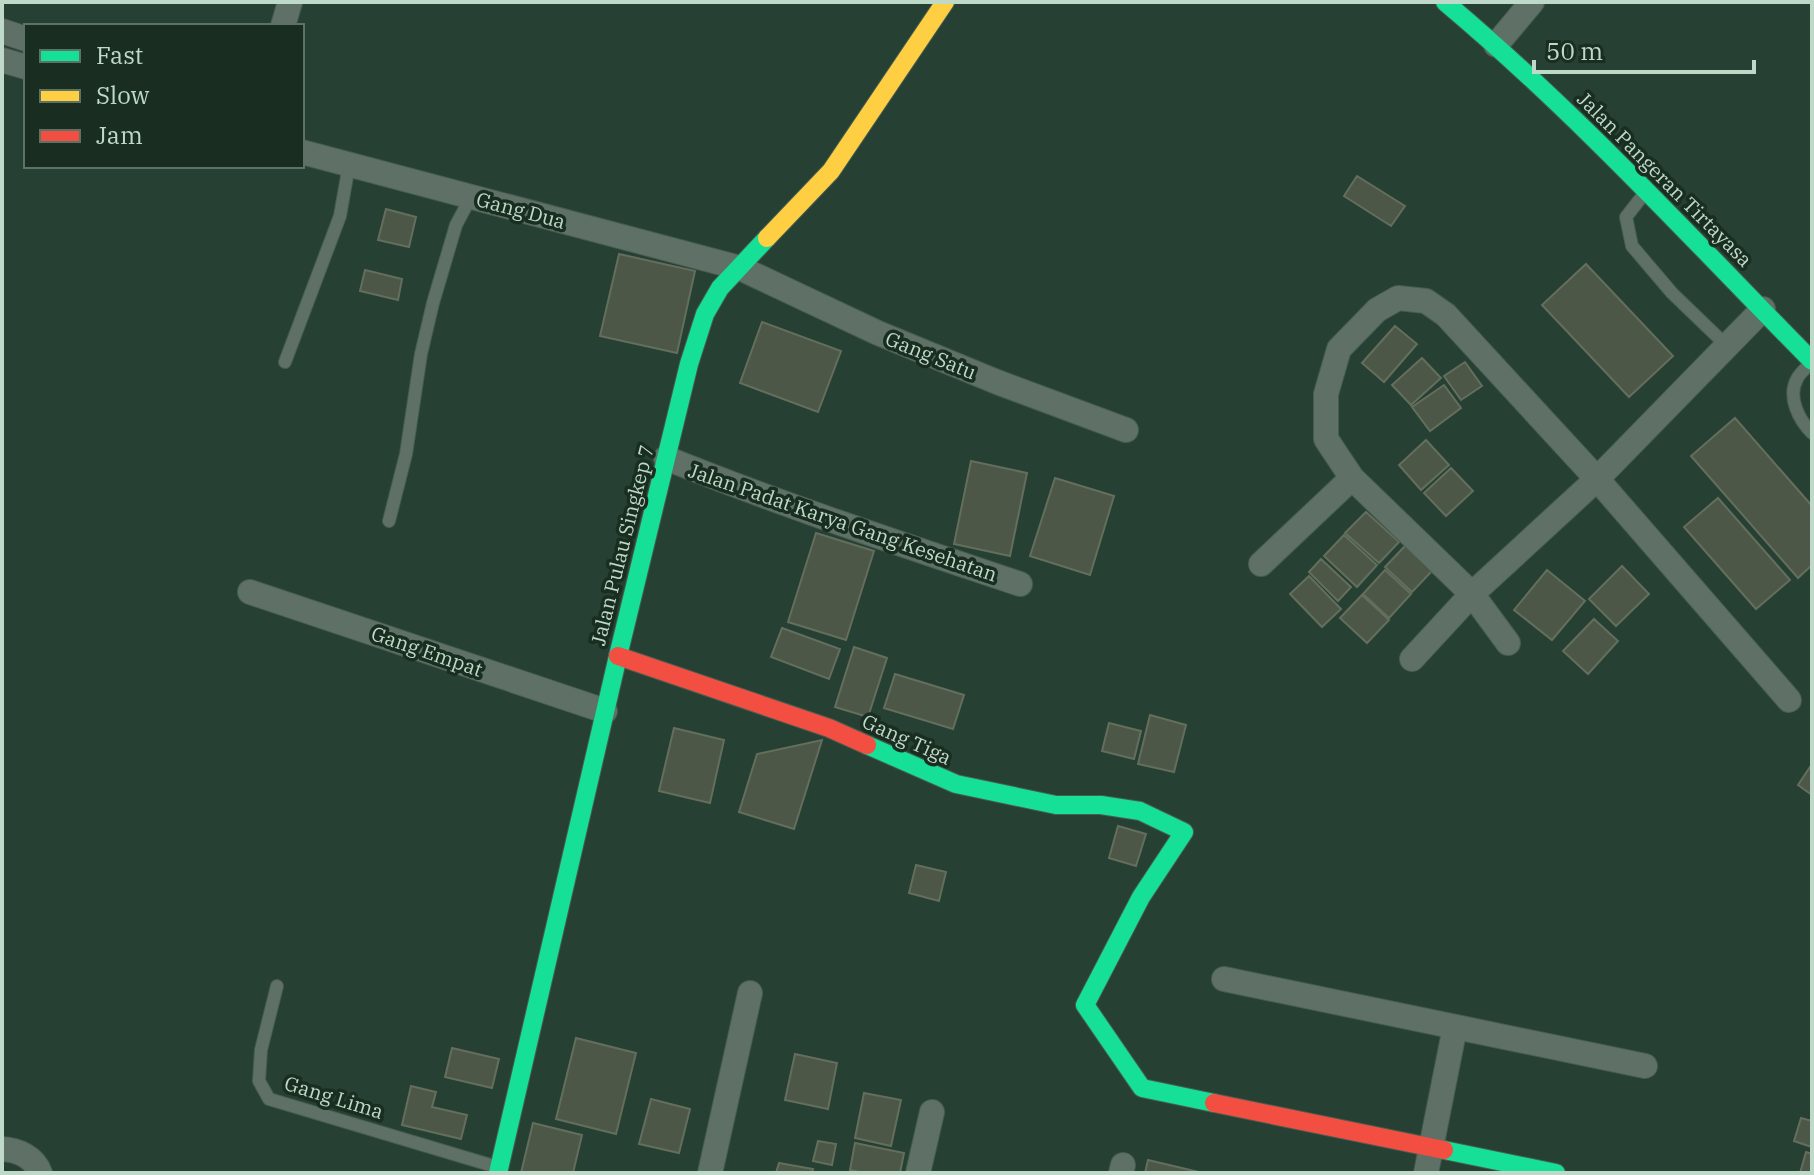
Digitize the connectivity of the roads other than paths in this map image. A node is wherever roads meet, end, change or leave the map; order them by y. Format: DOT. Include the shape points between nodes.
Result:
graph roads {
  1 [pos="290,2"];
  2 [pos="945,2"];
  3 [pos="1445,2"];
  4 [pos="1532,2"];
  5 [pos="284,24"];
  6 [pos="2,31"];
  7 [pos="24,38"];
  8 [pos="1496,45"];
  9 [pos="2,60"];
  10 [pos="24,66"];
  11 [pos="304,153"];
  12 [pos="349,165"];
  13 [pos="1646,192"];
  14 [pos="471,197"];
  15 [pos="740,268"];
  16 [pos="1763,309"];
  17 [pos="1727,346"];
  18 [pos="1812,361"];
  19 [pos="285,362"];
  20 [pos="1126,430"];
  21 [pos="1812,433"];
  22 [pos="666,458"];
  23 [pos="1352,478"];
  24 [pos="1597,479"];
  25 [pos="389,521"];
  26 [pos="1261,564"];
  27 [pos="1020,584"];
  28 [pos="250,592"];
  29 [pos="1472,594"];
  30 [pos="1508,643"];
  31 [pos="618,656"];
  32 [pos="1412,659"];
  33 [pos="1789,700"];
  34 [pos="605,711"];
  35 [pos="1224,979"];
  36 [pos="277,986"];
  37 [pos="750,993"];
  38 [pos="1455,1027"];
  39 [pos="1645,1066"];
  40 [pos="932,1112"];
  41 [pos="1431,1148"];
  42 [pos="2,1149"];
  43 [pos="499,1170"];
  44 [pos="40,1173"];
  45 [pos="710,1173"];
  46 [pos="918,1173"];
  47 [pos="1426,1173"];
  48 [pos="1556,1173"];
  1 -- 5 [label="street"];
  2 -- 15 [label="street, Jalan Pulau Singkep 7" via="831,171"];
  3 -- 8 [label="street, Jalan Pangeran Tirtayasa"];
  4 -- 8 [label="street"];
  6 -- 7 [label="street"];
  8 -- 13 [label="street, Jalan Pangeran Tirtayasa"];
  9 -- 10 [label="street"];
  11 -- 12 [label="street, Gang Dua"];
  12 -- 14 [label="street, Gang Dua"];
  12 -- 19 [label="lane" via="340,216"];
  13 -- 16 [label="street, Jalan Pangeran Tirtayasa"];
  13 -- 17 [label="lane" via="1626,217 1632,246"];
  14 -- 15 [label="street, Gang Dua"];
  14 -- 25 [label="lane" via="456,225 433,303"];
  15 -- 20 [label="street, Gang Satu" via="878,333"];
  15 -- 22 [label="street, Jalan Pulau Singkep 7" via="705,314"];
  16 -- 17 [label="street"];
  16 -- 18 [label="street, Jalan Pangeran Tirtayasa"];
  17 -- 24 [label="street"];
  18 -- 21 [label="lane" via="1796,379 1794,393 1796,408"];
  22 -- 27 [label="street, Jalan Padat Karya Gang Kesehatan" via="766,499"];
  22 -- 31 [label="street, Jalan Pulau Singkep 7"];
  23 -- 24 [label="street" via="1326,439 1326,394 1339,349 1377,310 1398,298 1426,301 1446,315"];
  23 -- 26 [label="street"];
  23 -- 29 [label="street"];
  24 -- 29 [label="street"];
  24 -- 33 [label="street"];
  28 -- 34 [label="street, Gang Empat"];
  29 -- 30 [label="street"];
  29 -- 32 [label="street"];
  31 -- 34 [label="street, Jalan Pulau Singkep 7"];
  31 -- 41 [label="street, Gang Tiga" via="829,728 956,784 1056,805 1140,811 1184,832 1141,897 1085,1005 1142,1088"];
  34 -- 43 [label="street, Jalan Pulau Singkep 7"];
  35 -- 38 [label="street"];
  36 -- 43 [label="lane, Gang Lima" via="261,1050 259,1081 269,1099"];
  37 -- 45 [label="street"];
  38 -- 39 [label="street"];
  38 -- 41 [label="street"];
  40 -- 46 [label="street"];
  41 -- 47 [label="street"];
  41 -- 48 [label="street"];
  42 -- 44 [label="street" via="17,1150 37,1164"];
}
